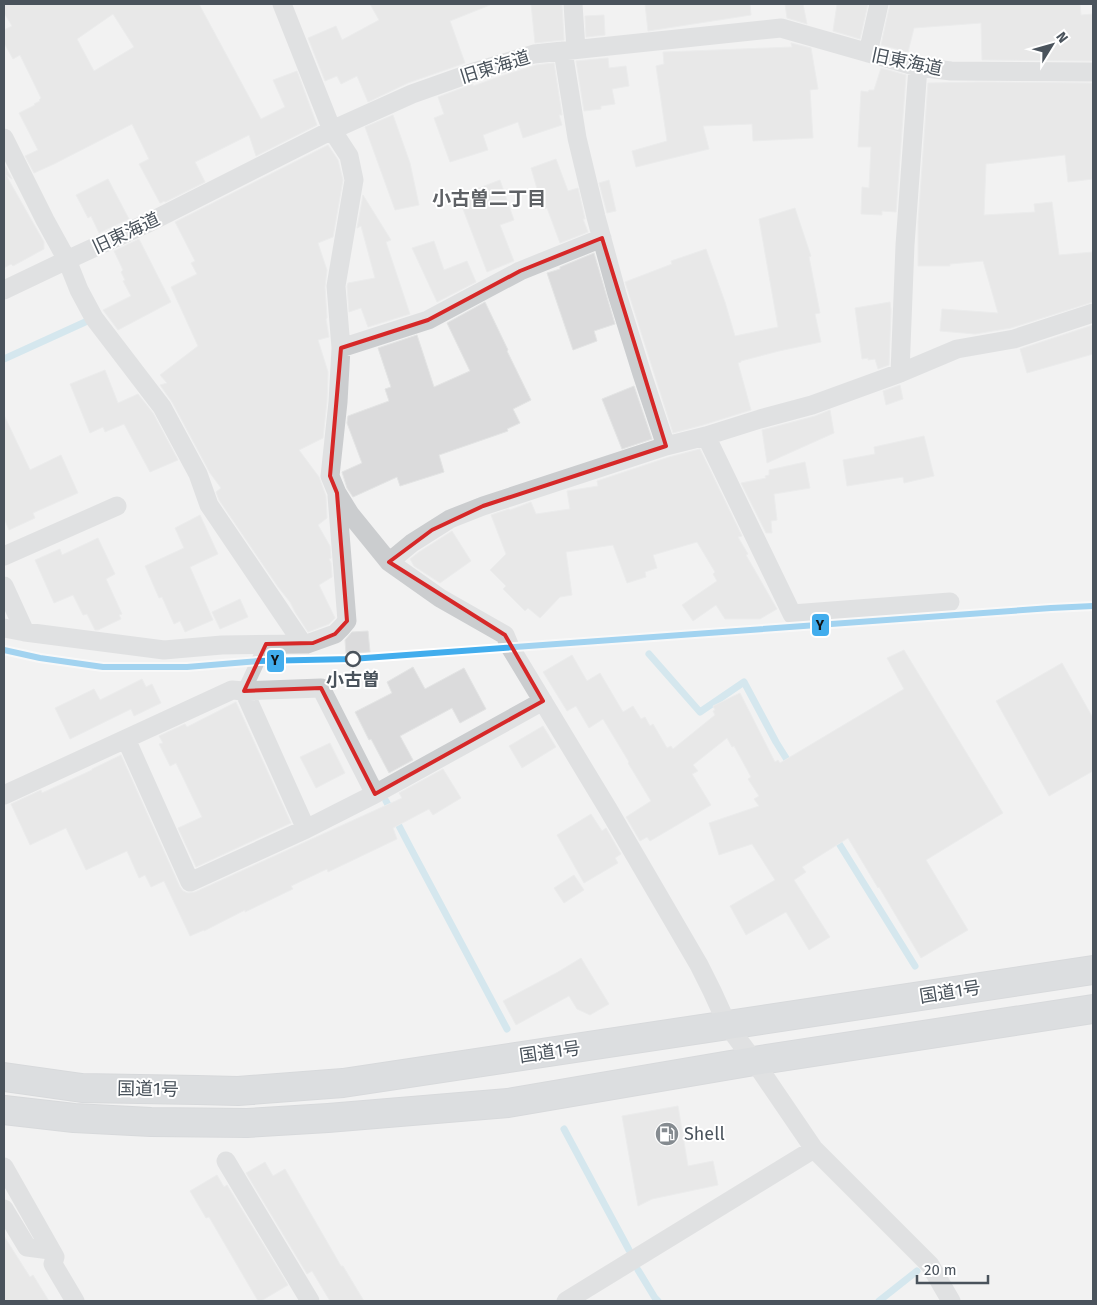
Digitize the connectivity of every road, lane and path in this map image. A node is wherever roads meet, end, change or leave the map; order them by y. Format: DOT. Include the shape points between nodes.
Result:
graph roads {
  1 [pos="282,4"];
  2 [pos="573,4"];
  3 [pos="879,4"];
  4 [pos="570,50"];
  5 [pos="868,53"];
  6 [pos="918,67"];
  7 [pos="1093,72"];
  8 [pos="332,130"];
  9 [pos="4,138"];
  10 [pos="602,238"];
  11 [pos="67,260"];
  12 [pos="4,290"];
  13 [pos="1093,313"];
  14 [pos="341,348"];
  15 [pos="900,373"];
  16 [pos="706,436"];
  17 [pos="666,446"];
  18 [pos="337,493"];
  19 [pos="117,506"];
  20 [pos="4,556"];
  21 [pos="389,562"];
  22 [pos="4,586"];
  23 [pos="950,602"];
  24 [pos="4,628"];
  25 [pos="25,632"];
  26 [pos="266,644"];
  27 [pos="303,644"];
  28 [pos="244,692"];
  29 [pos="543,701"];
  30 [pos="126,739"];
  31 [pos="376,794"];
  32 [pos="4,795"];
  33 [pos="306,829"];
  34 [pos="1093,970"];
  35 [pos="1093,1009"];
  36 [pos="728,1026"];
  37 [pos="754,1061"];
  38 [pos="4,1077"];
  39 [pos="4,1110"];
  40 [pos="814,1149"];
  41 [pos="226,1161"];
  42 [pos="4,1167"];
  43 [pos="4,1209"];
  44 [pos="50,1250"];
  45 [pos="74,1301"];
  46 [pos="310,1301"];
  47 [pos="566,1301"];
  48 [pos="951,1301"];
  1 -- 8 [label="street"];
  2 -- 4 [label="street"];
  3 -- 5 [label="street"];
  4 -- 5 [label="street, 旧東海道" via="782,28"];
  4 -- 8 [label="street, 旧東海道" via="534,54 478,71 412,94"];
  4 -- 10 [label="street" via="577,138"];
  5 -- 6 [label="street, 旧東海道"];
  6 -- 7 [label="street, 旧東海道" via="951,71"];
  6 -- 15 [label="street" via="905,245"];
  8 -- 11 [label="street, 旧東海道"];
  8 -- 14 [label="street" via="349,156 354,180 336,286"];
  9 -- 11 [label="street"];
  10 -- 14 [label="street" via="520,271 428,320"];
  10 -- 17 [label="street"];
  11 -- 12 [label="street, 旧東海道"];
  11 -- 27 [label="street" via="94,318 162,407 198,474 209,505"];
  13 -- 15 [label="street" via="1014,339 957,349"];
  14 -- 18 [label="street" via="330,476"];
  15 -- 16 [label="street"];
  16 -- 17 [label="street"];
  16 -- 23 [label="street" via="792,614"];
  17 -- 21 [label="street" via="450,519"];
  18 -- 21 [label="street"];
  18 -- 27 [label="street" via="346,621 335,634"];
  19 -- 20 [label="street"];
  21 -- 29 [label="street" via="440,598 505,635"];
  22 -- 25 [label="street"];
  24 -- 25 [label="street"];
  25 -- 26 [label="street" via="164,650"];
  26 -- 27 [label="street"];
  26 -- 28 [label="street"];
  28 -- 30 [label="street" via="232,690"];
  28 -- 31 [label="street" via="321,688"];
  28 -- 33 [label="street"];
  29 -- 31 [label="street"];
  29 -- 36 [label="street" via="699,965"];
  30 -- 32 [label="street"];
  30 -- 33 [label="street" via="190,882"];
  31 -- 33 [label="street"];
  34 -- 36 [label="highway, 国道1号"];
  35 -- 37 [label="highway, 国道1号"];
  36 -- 37 [label="street"];
  36 -- 38 [label="highway, 国道1号" via="344,1083 238,1091 82,1088"];
  37 -- 39 [label="highway, 国道1号" via="508,1103 328,1118 247,1123 151,1122"];
  37 -- 40 [label="street"];
  40 -- 47 [label="street"];
  40 -- 48 [label="street" via="930,1265"];
  41 -- 46 [label="street"];
  42 -- 44 [label="street"];
  43 -- 44 [label="street" via="27,1246"];
  44 -- 45 [label="street" via="55,1257 53,1264"];
}
